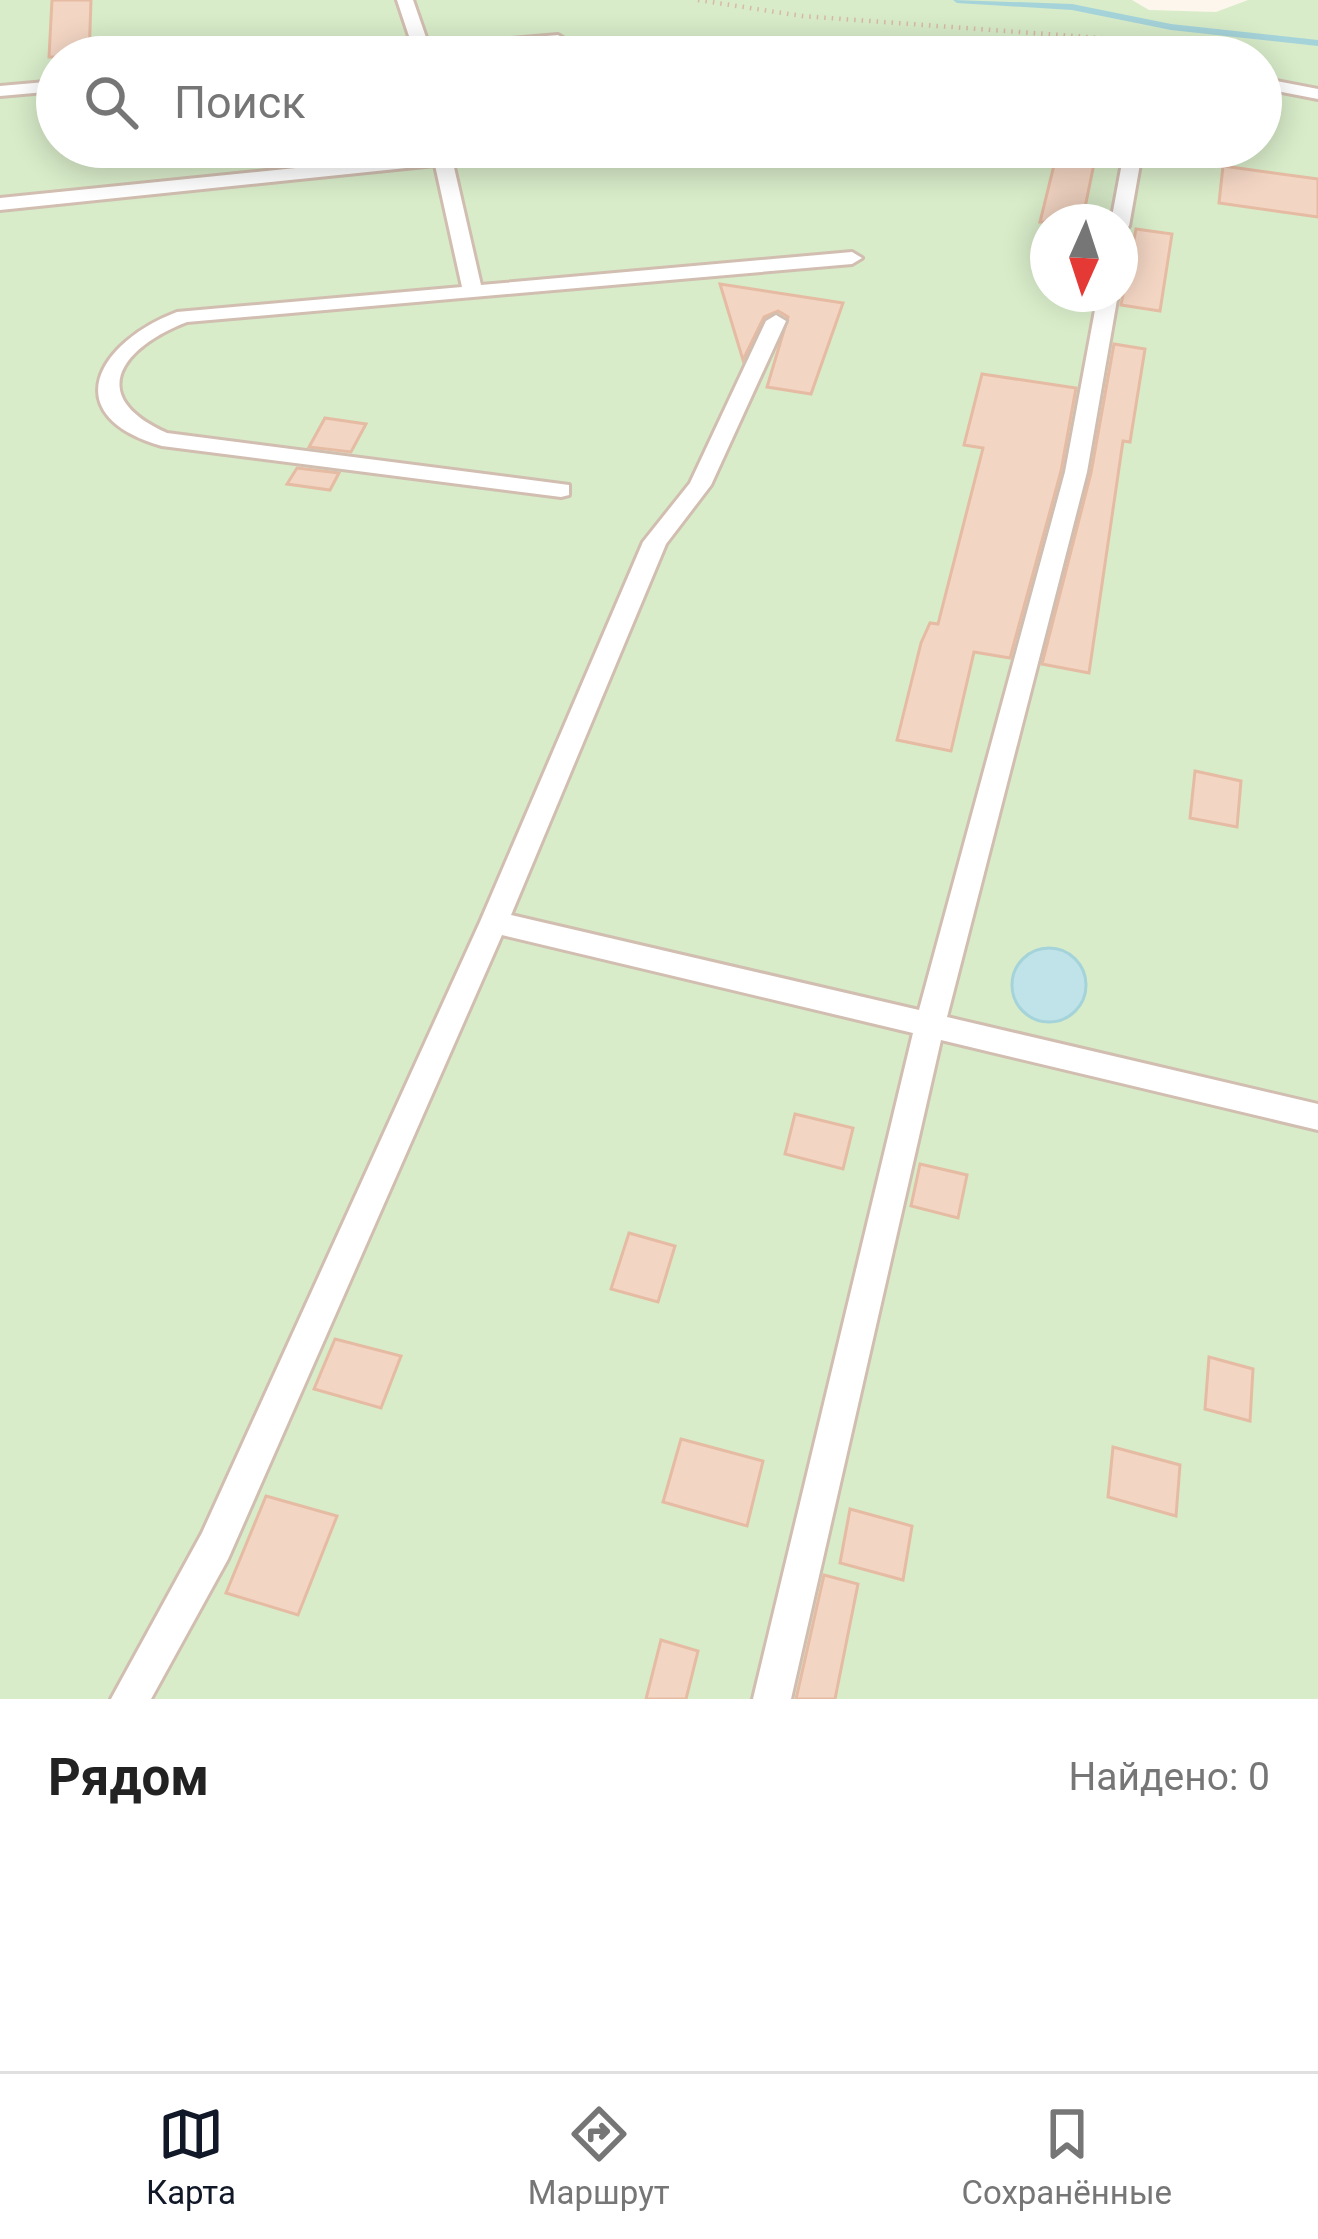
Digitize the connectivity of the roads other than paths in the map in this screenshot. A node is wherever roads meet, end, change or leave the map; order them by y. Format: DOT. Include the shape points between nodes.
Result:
graph roads {
  1 [pos="404,0"];
  2 [pos="417,36"];
  3 [pos="1282,87"];
  4 [pos="36,88"];
  5 [pos="0,92"];
  6 [pos="1318,94"];
  7 [pos="311,168"];
  8 [pos="444,168"];
  9 [pos="1130,168"];
  10 [pos="0,204"];
  11 [pos="1124,204"];
  12 [pos="852,258"];
  13 [pos="473,292"];
  14 [pos="1105,312"];
  15 [pos="776,321"];
  16 [pos="561,490"];
  17 [pos="494,922"];
  18 [pos="930,1024"];
  19 [pos="1318,1117"];
  20 [pos="130,1699"];
  21 [pos="772,1699"];
  1 -- 2 [label="lane"];
  3 -- 6 [label="lane"];
  4 -- 5 [label="lane"];
  7 -- 10 [label="lane"];
  8 -- 13 [label="lane"];
  9 -- 11 [label="lane"];
  12 -- 13 [label="lane"];
  13 -- 16 [label="lane" via="157,324 124,345 113,363 112,406 162,440"];
  14 -- 18 [label="lane" via="1076,472"];
  15 -- 17 [label="lane" via="700,485 655,542"];
  17 -- 18 [label="lane"];
  17 -- 20 [label="lane" via="214,1546"];
  18 -- 19 [label="lane"];
  18 -- 21 [label="lane"];
}
